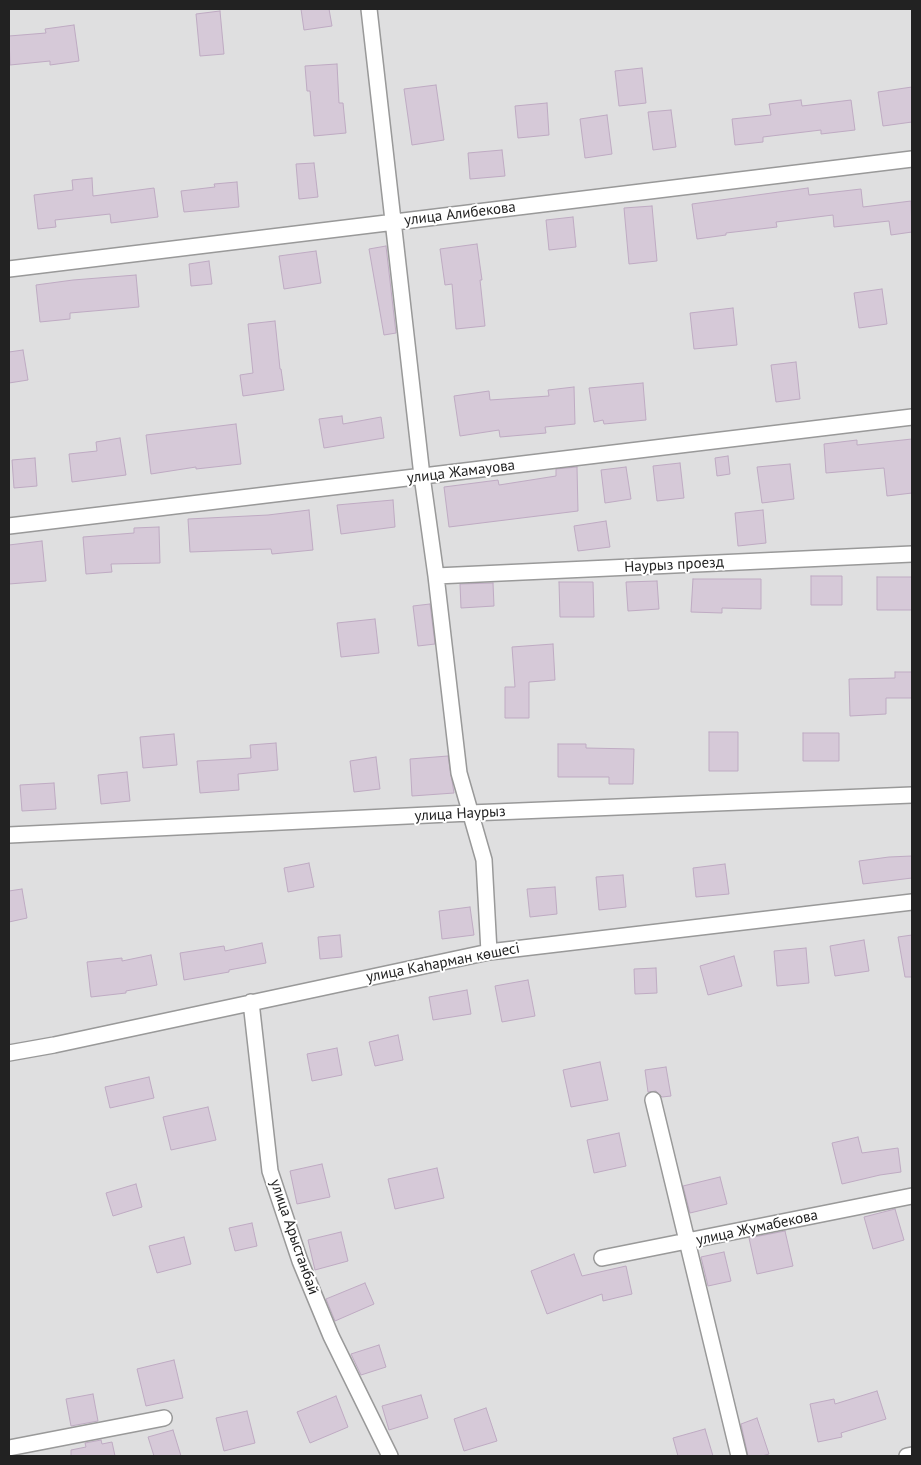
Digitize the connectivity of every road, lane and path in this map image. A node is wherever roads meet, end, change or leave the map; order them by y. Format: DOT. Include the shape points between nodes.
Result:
graph roads {
  1 [pos="369,9"];
  2 [pos="912,159"];
  3 [pos="394,222"];
  4 [pos="9,269"];
  5 [pos="912,417"];
  6 [pos="422,476"];
  7 [pos="9,526"];
  8 [pos="912,554"];
  9 [pos="436,576"];
  10 [pos="912,795"];
  11 [pos="470,813"];
  12 [pos="9,835"];
  13 [pos="912,902"];
  14 [pos="489,952"];
  15 [pos="251,1002"];
  16 [pos="9,1053"];
  17 [pos="653,1100"];
  18 [pos="912,1196"];
  19 [pos="688,1242"];
  20 [pos="602,1258"];
  21 [pos="164,1418"];
  22 [pos="9,1448"];
  23 [pos="912,1455"];
  24 [pos="390,1456"];
  25 [pos="738,1456"];
  26 [pos="907,1456"];
  1 -- 3 [label="street"];
  2 -- 3 [label="street, улица Алибекова"];
  3 -- 4 [label="street, улица Алибекова"];
  3 -- 6 [label="street"];
  5 -- 6 [label="street, улица Жамауова"];
  6 -- 7 [label="street, улица Жамауова"];
  6 -- 9 [label="street"];
  8 -- 9 [label="street, Наурыз проезд"];
  9 -- 11 [label="street" via="459,773"];
  10 -- 11 [label="street, улица Наурыз"];
  11 -- 12 [label="street, улица Наурыз"];
  11 -- 14 [label="street" via="484,860"];
  13 -- 14 [label="street, улица Каһарман көшесі"];
  14 -- 15 [label="street, улица Каһарман көшесі"];
  15 -- 16 [label="street, улица Каһарман көшесі"];
  15 -- 24 [label="street, улица Арыстанбай" via="270,1171 300,1261 331,1336"];
  17 -- 19 [label="street"];
  18 -- 19 [label="street, улица Жумабекова"];
  19 -- 20 [label="street, улица Жумабекова"];
  19 -- 25 [label="street"];
  21 -- 22 [label="street"];
  23 -- 26 [label="street"];
}
